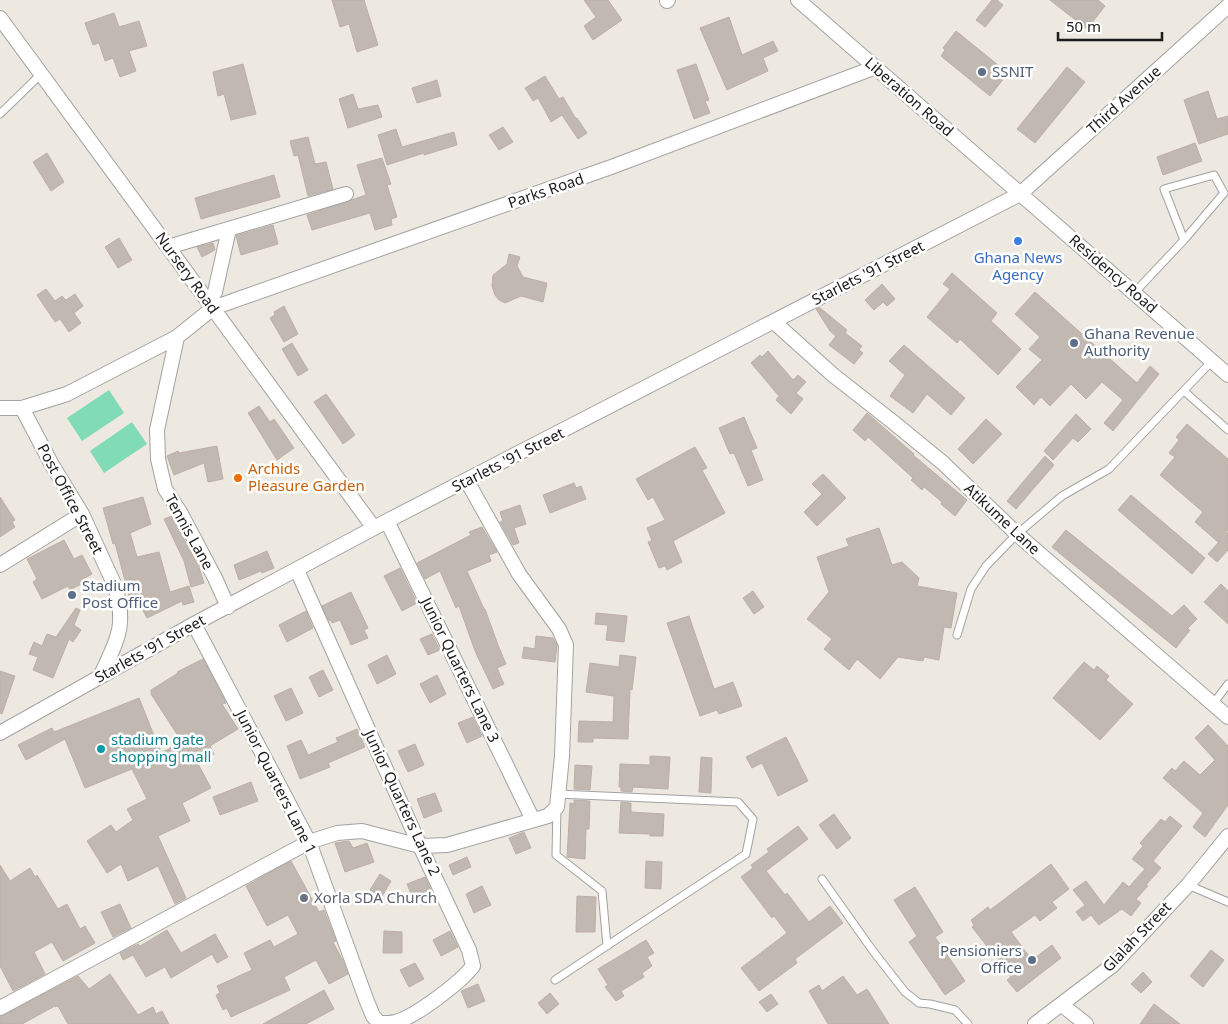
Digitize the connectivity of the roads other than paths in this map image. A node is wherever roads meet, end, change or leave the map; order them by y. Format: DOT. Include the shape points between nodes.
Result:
graph roads {
  1 [pos="798,0"];
  2 [pos="1228,6"];
  3 [pos="0,18"];
  4 [pos="876,67"];
  5 [pos="41,74"];
  6 [pos="0,114"];
  7 [pos="346,194"];
  8 [pos="1020,194"];
  9 [pos="229,229"];
  10 [pos="1184,240"];
  11 [pos="168,247"];
  12 [pos="1135,292"];
  13 [pos="211,306"];
  14 [pos="774,322"];
  15 [pos="177,338"];
  16 [pos="1212,361"];
  17 [pos="1228,375"];
  18 [pos="1184,390"];
  19 [pos="0,408"];
  20 [pos="22,408"];
  21 [pos="1228,430"];
  22 [pos="467,481"];
  23 [pos="82,514"];
  24 [pos="387,521"];
  25 [pos="374,528"];
  26 [pos="1017,534"];
  27 [pos="0,566"];
  28 [pos="297,570"];
  29 [pos="228,607"];
  30 [pos="194,624"];
  31 [pos="957,635"];
  32 [pos="100,676"];
  33 [pos="1228,684"];
  34 [pos="1213,704"];
  35 [pos="1228,717"];
  36 [pos="0,734"];
  37 [pos="558,801"];
  38 [pos="533,820"];
  39 [pos="1228,836"];
  40 [pos="309,842"];
  41 [pos="420,846"];
  42 [pos="822,879"];
  43 [pos="1188,885"];
  44 [pos="1228,902"];
  45 [pos="606,946"];
  46 [pos="555,980"];
  47 [pos="1062,1004"];
  48 [pos="0,1008"];
  49 [pos="413,1014"];
  50 [pos="968,1024"];
  51 [pos="1035,1024"];
  52 [pos="1086,1024"];
  1 -- 4 [label="street, Liberation Road"];
  2 -- 8 [label="street, Third Avenue"];
  3 -- 5 [label="street, Nursery Road"];
  4 -- 8 [label="street, Liberation Road"];
  4 -- 13 [label="street, Parks Road" via="614,166"];
  5 -- 6 [label="lane"];
  5 -- 11 [label="street, Nursery Road"];
  7 -- 9 [label="street"];
  8 -- 12 [label="street, Residency Road"];
  8 -- 14 [label="street, Starlets '91 Street"];
  9 -- 11 [label="street"];
  9 -- 13 [label="street"];
  10 -- 10 [label="lane" via="1164,189 1214,175 1224,193"];
  10 -- 12 [label="lane"];
  11 -- 13 [label="street, Nursery Road"];
  12 -- 16 [label="street, Residency Road"];
  13 -- 15 [label="street"];
  13 -- 25 [label="street, Nursery Road"];
  14 -- 22 [label="street, Starlets '91 Street"];
  14 -- 26 [label="street, Atikume Lane" via="832,375 943,463"];
  15 -- 20 [label="street" via="67,394"];
  15 -- 29 [label="street, Tennis Lane" via="157,430 158,459 166,489"];
  16 -- 17 [label="street, Residency Road"];
  16 -- 18 [label="lane"];
  18 -- 21 [label="lane"];
  18 -- 26 [label="lane" via="1109,469 1062,496"];
  19 -- 20 [label="street"];
  20 -- 23 [label="street, Post Office Street"];
  22 -- 24 [label="street, Starlets '91 Street"];
  22 -- 37 [label="street" via="519,574 559,629 566,645"];
  23 -- 27 [label="street"];
  23 -- 32 [label="street, Post Office Street" via="115,586 120,612 118,637"];
  24 -- 25 [label="street, Starlets '91 Street"];
  24 -- 38 [label="street, Junior Quarters Lane 3"];
  25 -- 28 [label="street, Starlets '91 Street"];
  26 -- 31 [label="lane" via="986,566 971,589"];
  26 -- 34 [label="street, Atikume Lane"];
  28 -- 29 [label="street, Starlets '91 Street"];
  28 -- 41 [label="street, Junior Quarters Lane 2"];
  29 -- 30 [label="street, Starlets '91 Street"];
  30 -- 32 [label="street, Starlets '91 Street"];
  30 -- 40 [label="street, Junior Quarters Lane 1"];
  32 -- 36 [label="street, Starlets '91 Street"];
  33 -- 34 [label="lane"];
  34 -- 35 [label="street, Atikume Lane"];
  37 -- 38 [label="street" via="548,816"];
  37 -- 45 [label="lane" via="556,856 602,891"];
  37 -- 45 [label="lane" via="738,802 753,819 746,854"];
  38 -- 41 [label="street" via="447,845"];
  39 -- 43 [label="street, Glalah Street"];
  40 -- 41 [label="street" via="337,832 362,831"];
  40 -- 48 [label="street"];
  40 -- 49 [label="street, Junior Quarters Lane 1" via="373,1016 379,1023 395,1022"];
  41 -- 49 [label="street, Junior Quarters Lane 2" via="461,929 473,966 466,976"];
  42 -- 50 [label="lane" via="905,992 919,1003 955,1010"];
  43 -- 44 [label="lane"];
  43 -- 47 [label="street, Glalah Street" via="1112,965"];
  45 -- 46 [label="lane"];
  47 -- 51 [label="street, Glalah Street"];
  47 -- 52 [label="street"];
}
